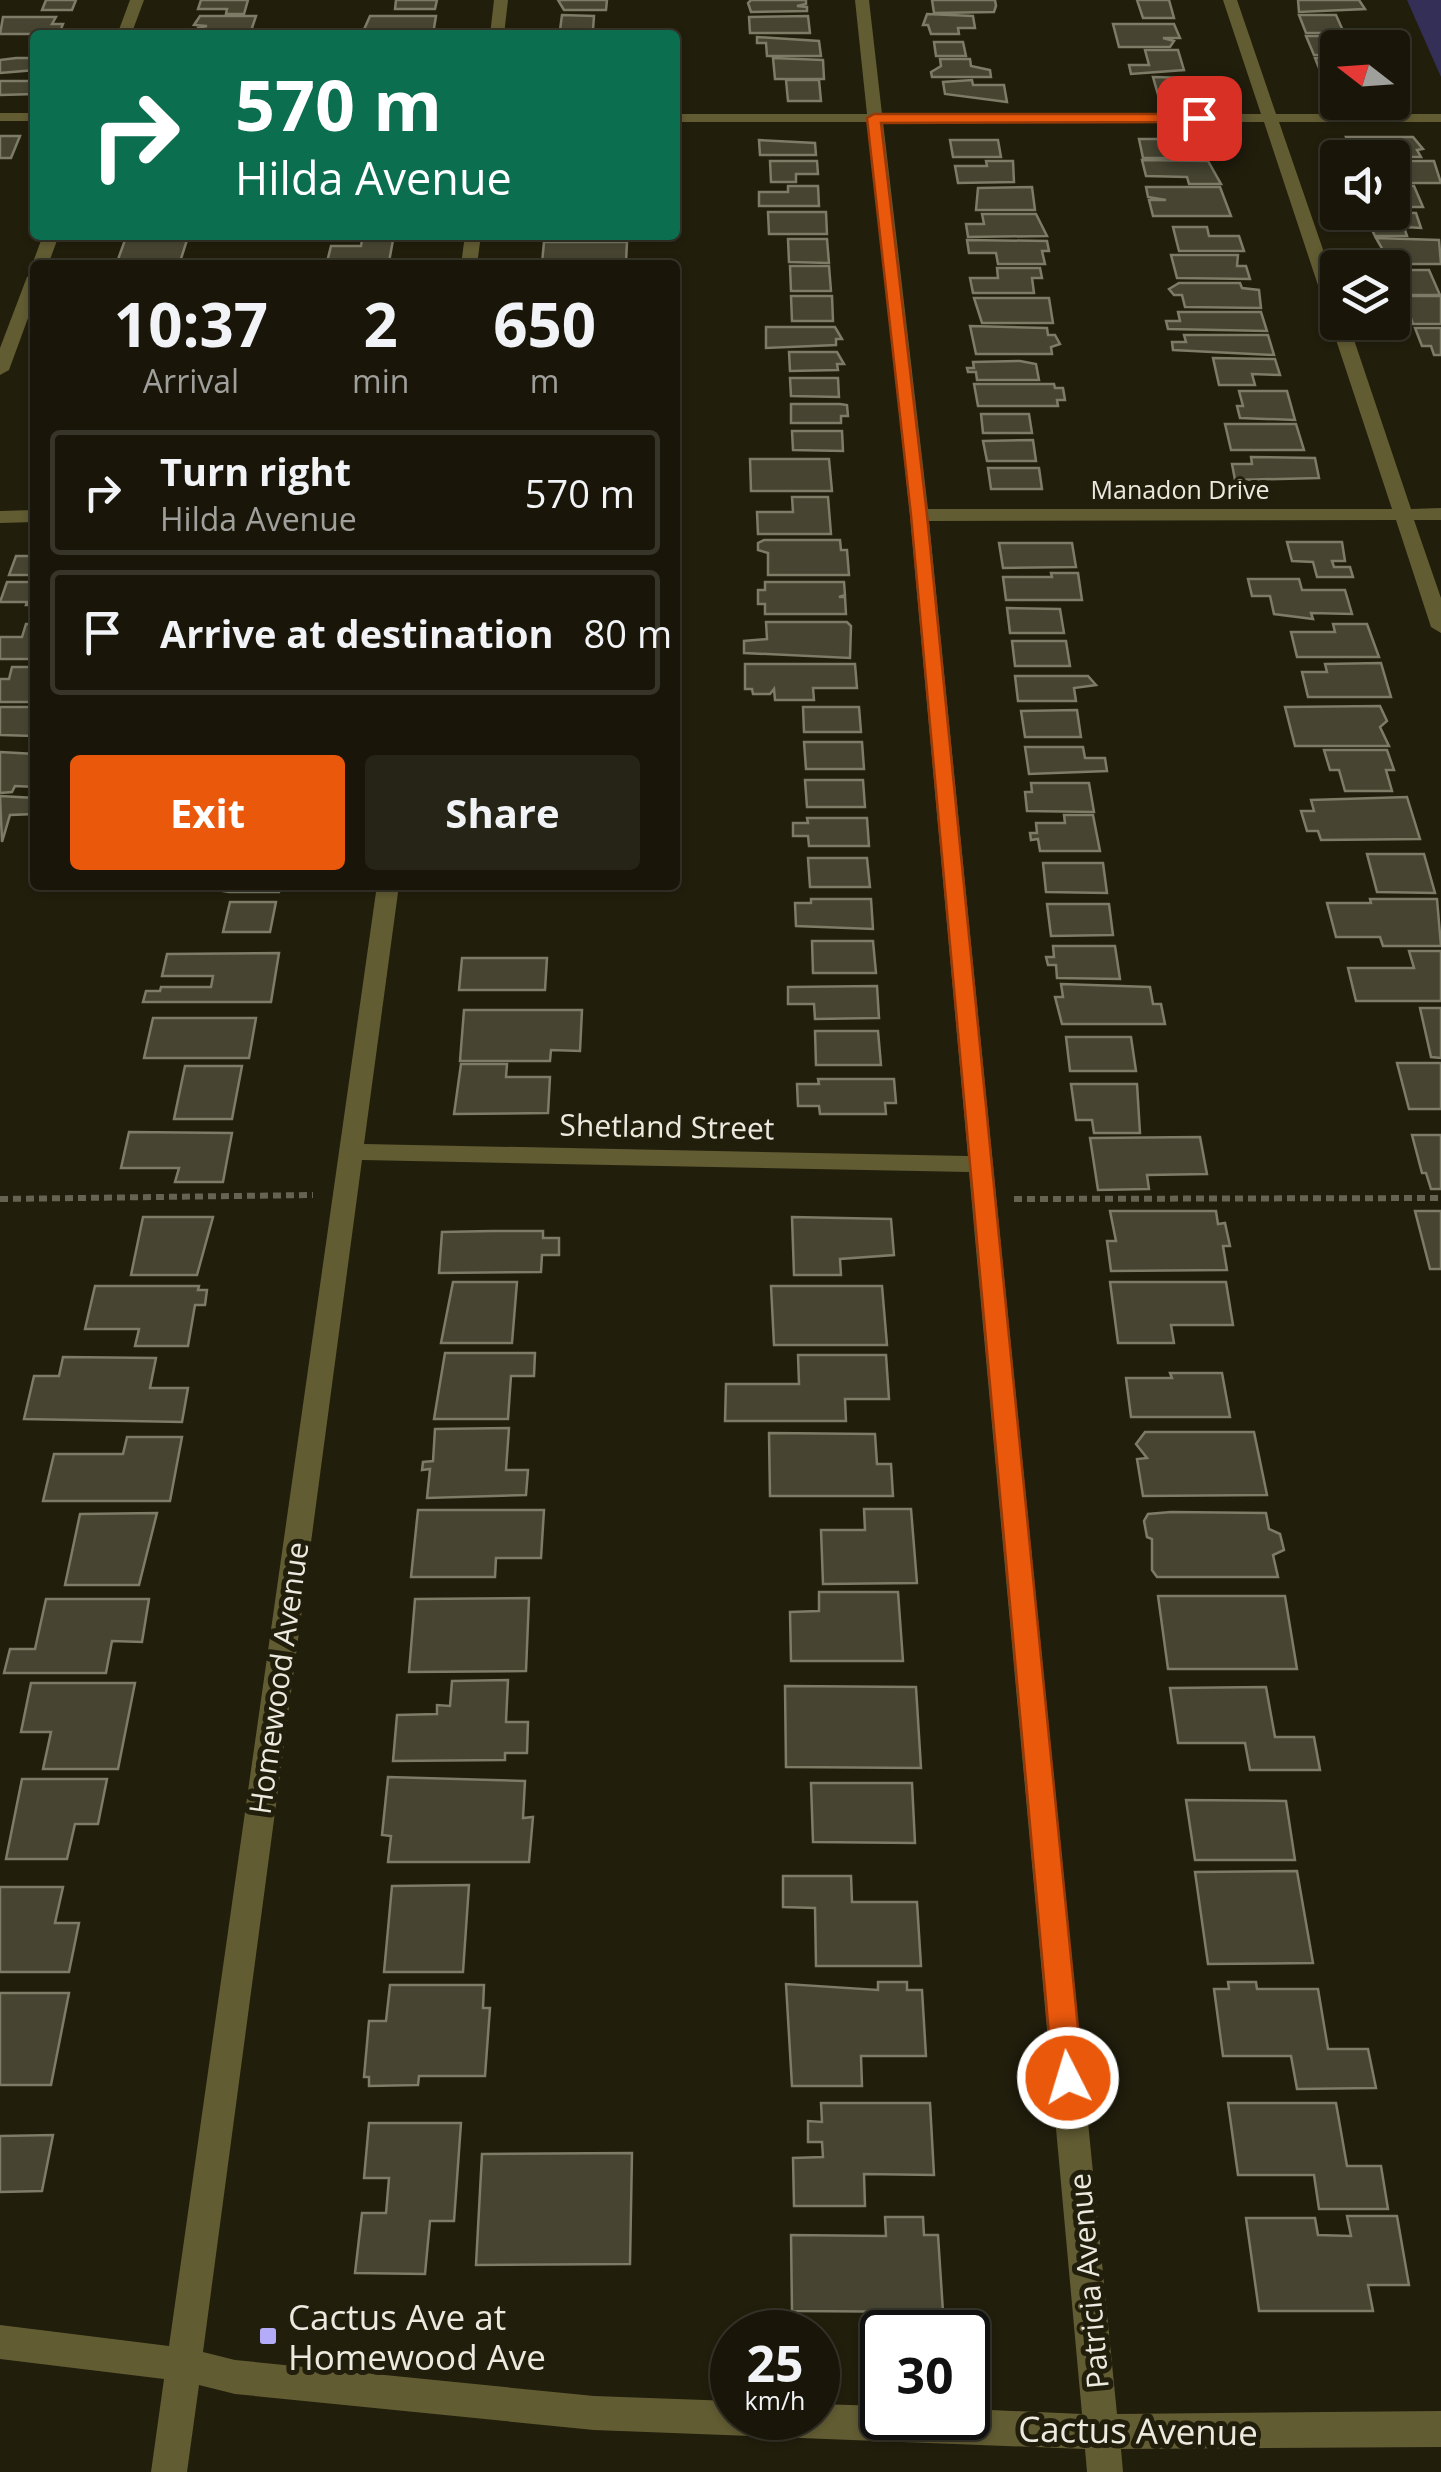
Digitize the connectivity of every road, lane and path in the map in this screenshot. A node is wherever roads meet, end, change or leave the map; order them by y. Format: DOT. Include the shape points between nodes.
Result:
graph roads {
  1 [pos="137,0"];
  2 [pos="500,0"];
  3 [pos="862,0"];
  4 [pos="1230,0"];
  5 [pos="126,30"];
  6 [pos="497,30"];
  7 [pos="0,117"];
  8 [pos="30,117"];
  9 [pos="680,118"];
  10 [pos="874,118"];
  11 [pos="1271,118"];
  12 [pos="1441,118"];
  13 [pos="1320,266"];
  14 [pos="30,290"];
  15 [pos="1344,340"];
  16 [pos="0,370"];
  17 [pos="1403,514"];
  18 [pos="1441,514"];
  19 [pos="919,515"];
  20 [pos="0,516"];
  21 [pos="30,516"];
  22 [pos="1441,627"];
  23 [pos="387,890"];
  24 [pos="351,1152"];
  25 [pos="981,1164"];
  26 [pos="344,1195"];
  27 [pos="1441,1198"];
  28 [pos="0,1199"];
  29 [pos="1013,1199"];
  30 [pos="0,2342"];
  31 [pos="185,2364"];
  32 [pos="1441,2430"];
  33 [pos="1102,2432"];
  34 [pos="170,2472"];
  35 [pos="1106,2472"];
  1 -- 5 [label="street"];
  2 -- 6 [label="street"];
  3 -- 10 [label="street, Patricia Avenue"];
  4 -- 11 [label="street"];
  7 -- 8 [label="street"];
  9 -- 10 [label="street"];
  10 -- 11 [label="street"];
  10 -- 19 [label="street, Patricia Avenue"];
  11 -- 12 [label="street"];
  11 -- 13 [label="street"];
  14 -- 16 [label="street"];
  15 -- 17 [label="street"];
  17 -- 18 [label="street, Manadon Drive"];
  17 -- 19 [label="street, Manadon Drive"];
  17 -- 22 [label="street"];
  19 -- 25 [label="street, Patricia Avenue"];
  20 -- 21 [label="street"];
  23 -- 24 [label="street, Homewood Avenue"];
  24 -- 25 [label="street, Shetland Street"];
  24 -- 26 [label="street, Homewood Avenue"];
  25 -- 33 [label="street, Patricia Avenue"];
  26 -- 28 [label="path"];
  26 -- 31 [label="street, Homewood Avenue"];
  27 -- 29 [label="path"];
  30 -- 31 [label="street, Cactus Avenue"];
  31 -- 33 [label="street, Cactus Avenue" via="235,2378 594,2413"];
  31 -- 34 [label="street, Homewood Avenue"];
  32 -- 33 [label="street, Cactus Avenue"];
  33 -- 35 [label="street, Patricia Avenue"];
}
